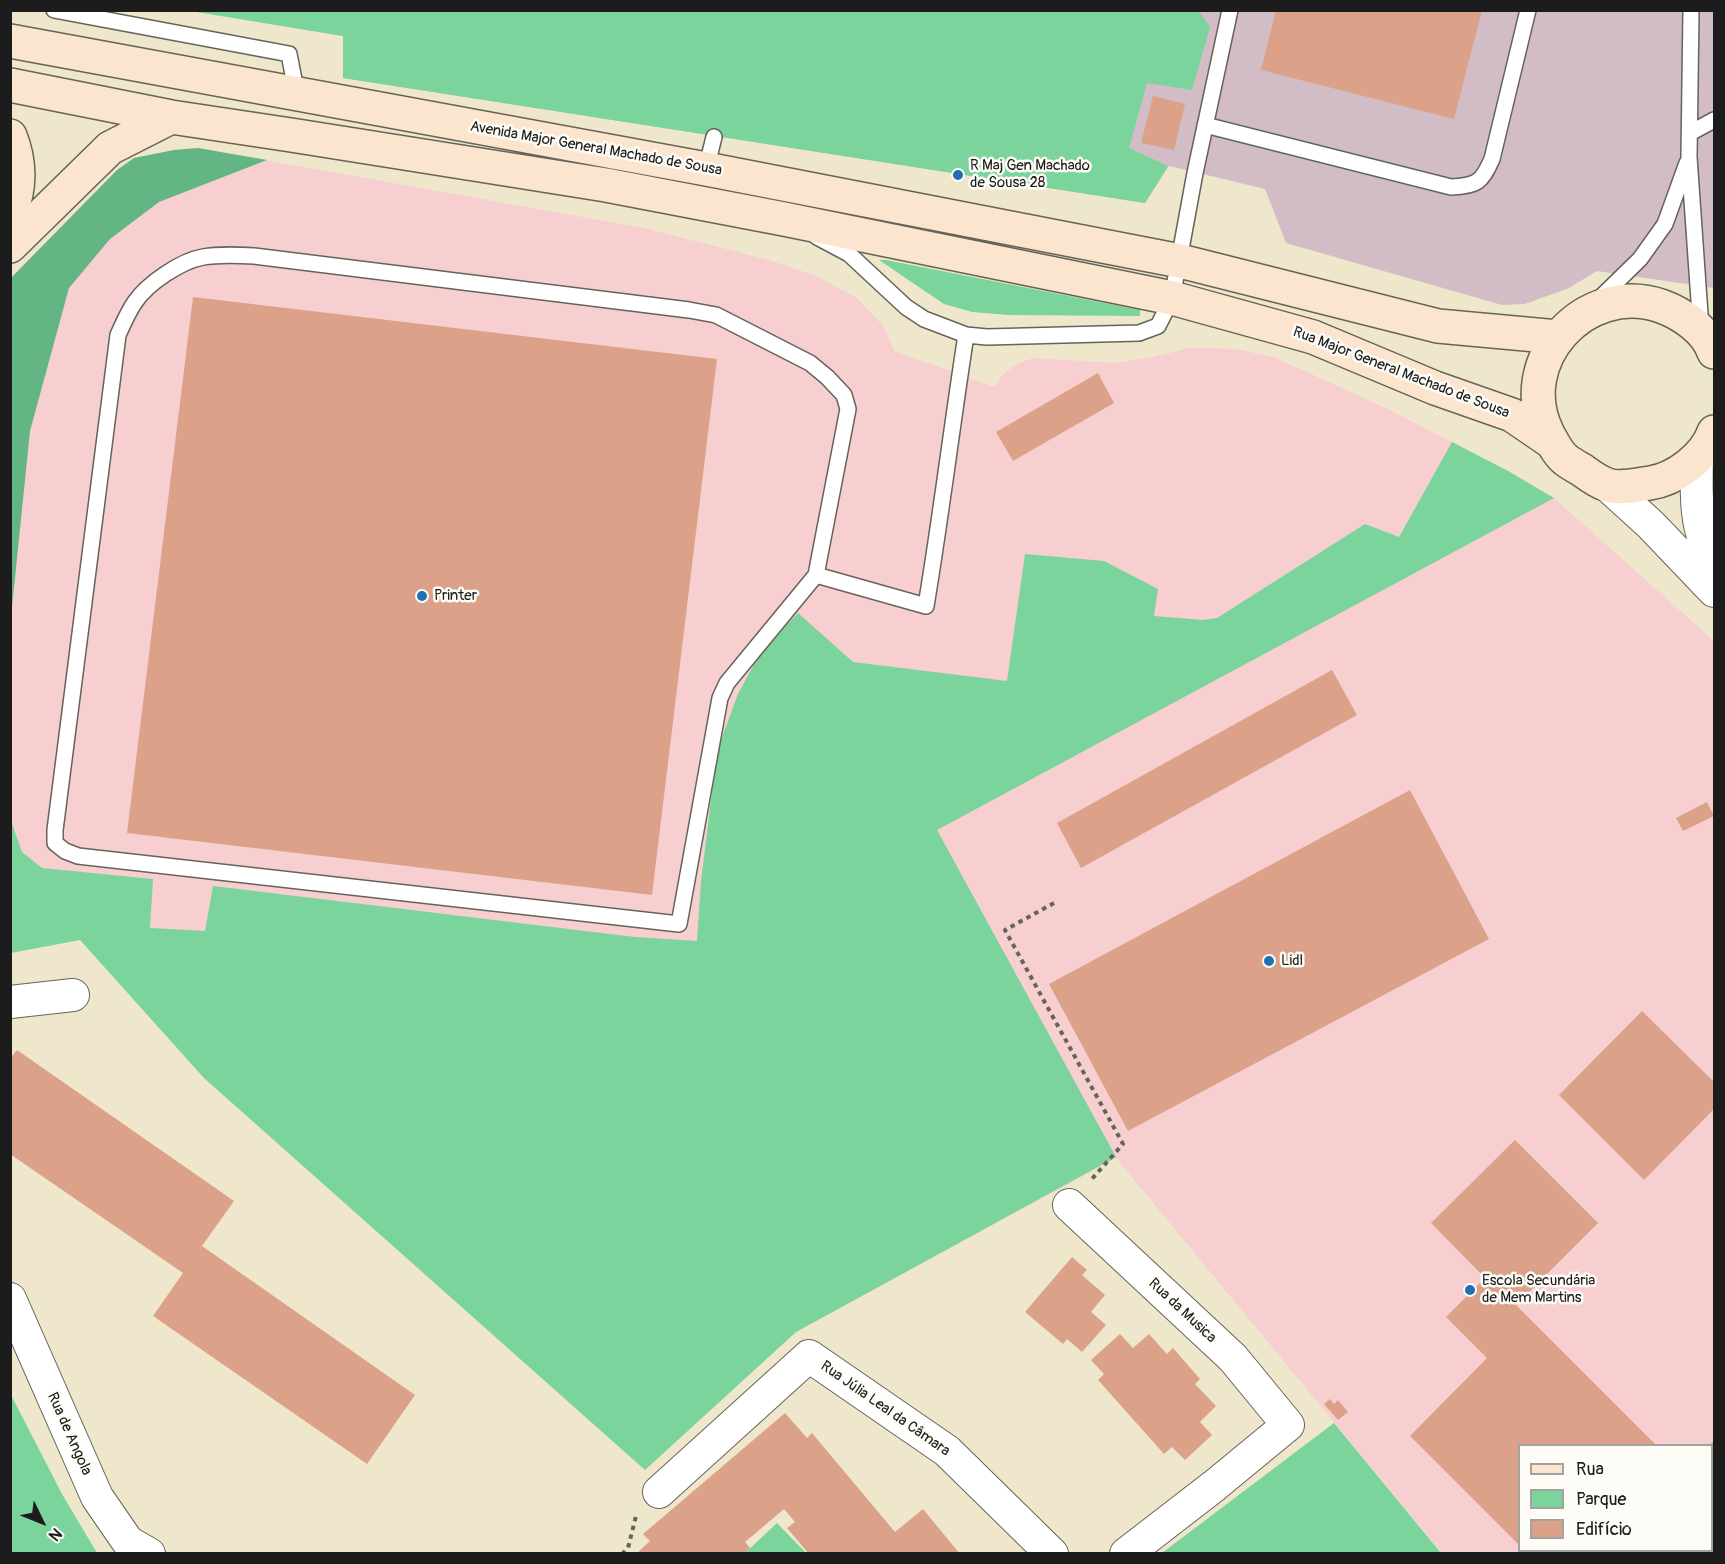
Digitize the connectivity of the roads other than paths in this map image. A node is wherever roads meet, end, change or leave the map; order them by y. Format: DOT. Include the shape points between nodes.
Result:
graph roads {
  1 [pos="54,10"];
  2 [pos="1230,10"];
  3 [pos="1528,10"];
  4 [pos="1691,10"];
  5 [pos="10,41"];
  6 [pos="10,85"];
  7 [pos="297,95"];
  8 [pos="171,117"];
  9 [pos="1714,120"];
  10 [pos="1205,125"];
  11 [pos="1690,133"];
  12 [pos="10,136"];
  13 [pos="714,137"];
  14 [pos="1689,157"];
  15 [pos="706,169"];
  16 [pos="10,212"];
  17 [pos="784,219"];
  18 [pos="10,246"];
  19 [pos="1180,261"];
  20 [pos="1172,298"];
  21 [pos="1587,311"];
  22 [pos="966,335"];
  23 [pos="1558,337"];
  24 [pos="1711,345"];
  25 [pos="1553,443"];
  26 [pos="1709,444"];
  27 [pos="1607,486"];
  28 [pos="1714,560"];
  29 [pos="816,575"];
  30 [pos="1714,591"];
  31 [pos="73,995"];
  32 [pos="10,1002"];
  33 [pos="1069,1205"];
  34 [pos="10,1299"];
  35 [pos="659,1492"];
  36 [pos="149,1554"];
  37 [pos="1052,1554"];
  38 [pos="1126,1554"];
  1 -- 7 [label="lane" via="289,54"];
  2 -- 10 [label="lane"];
  3 -- 10 [label="lane" via="1492,159 1485,175 1469,186 1451,187"];
  4 -- 11 [label="lane"];
  5 -- 7 [label="street, Avenida Major General Machado de Sousa"];
  6 -- 8 [label="street"];
  7 -- 15 [label="street, Avenida Major General Machado de Sousa"];
  8 -- 17 [label="street" via="606,185"];
  8 -- 18 [label="street" via="110,148"];
  9 -- 11 [label="lane"];
  10 -- 19 [label="lane"];
  11 -- 14 [label="lane"];
  12 -- 16 [label="street" via="19,170"];
  13 -- 15 [label="lane"];
  14 -- 21 [label="lane" via="1665,224 1640,259"];
  14 -- 24 [label="lane"];
  15 -- 19 [label="street, Avenida Major General Machado de Sousa"];
  17 -- 20 [label="street"];
  17 -- 22 [label="lane" via="849,254 906,308"];
  19 -- 20 [label="lane"];
  19 -- 23 [label="street" via="1438,326"];
  20 -- 22 [label="lane" via="1158,326 1139,333"];
  20 -- 25 [label="street, Rua Major General Machado de Sousa" via="1313,338 1512,415"];
  21 -- 23 [label="street"];
  21 -- 24 [label="street" via="1617,301 1648,302 1677,312"];
  22 -- 29 [label="lane" via="926,606"];
  23 -- 25 [label="street" via="1543,364 1538,394 1541,420"];
  25 -- 27 [label="street" via="1564,459"];
  26 -- 27 [label="street" via="1662,481"];
  26 -- 28 [label="street" via="1696,501 1707,550"];
  27 -- 30 [label="street"];
  29 -- 29 [label="lane" via="848,410 844,395 810,363 716,315 689,310 254,256 201,257 148,288 135,301 118,335 56,843 78,856 679,924 720,698 727,682"];
  31 -- 32 [label="street"];
  33 -- 38 [label="street, Rua da Musica" via="1233,1358 1288,1425"];
  34 -- 36 [label="street, Rua de Angola" via="97,1497 128,1542"];
  35 -- 37 [label="street, Rua Júlia Leal da Câmara" via="809,1356 947,1451"];
}
